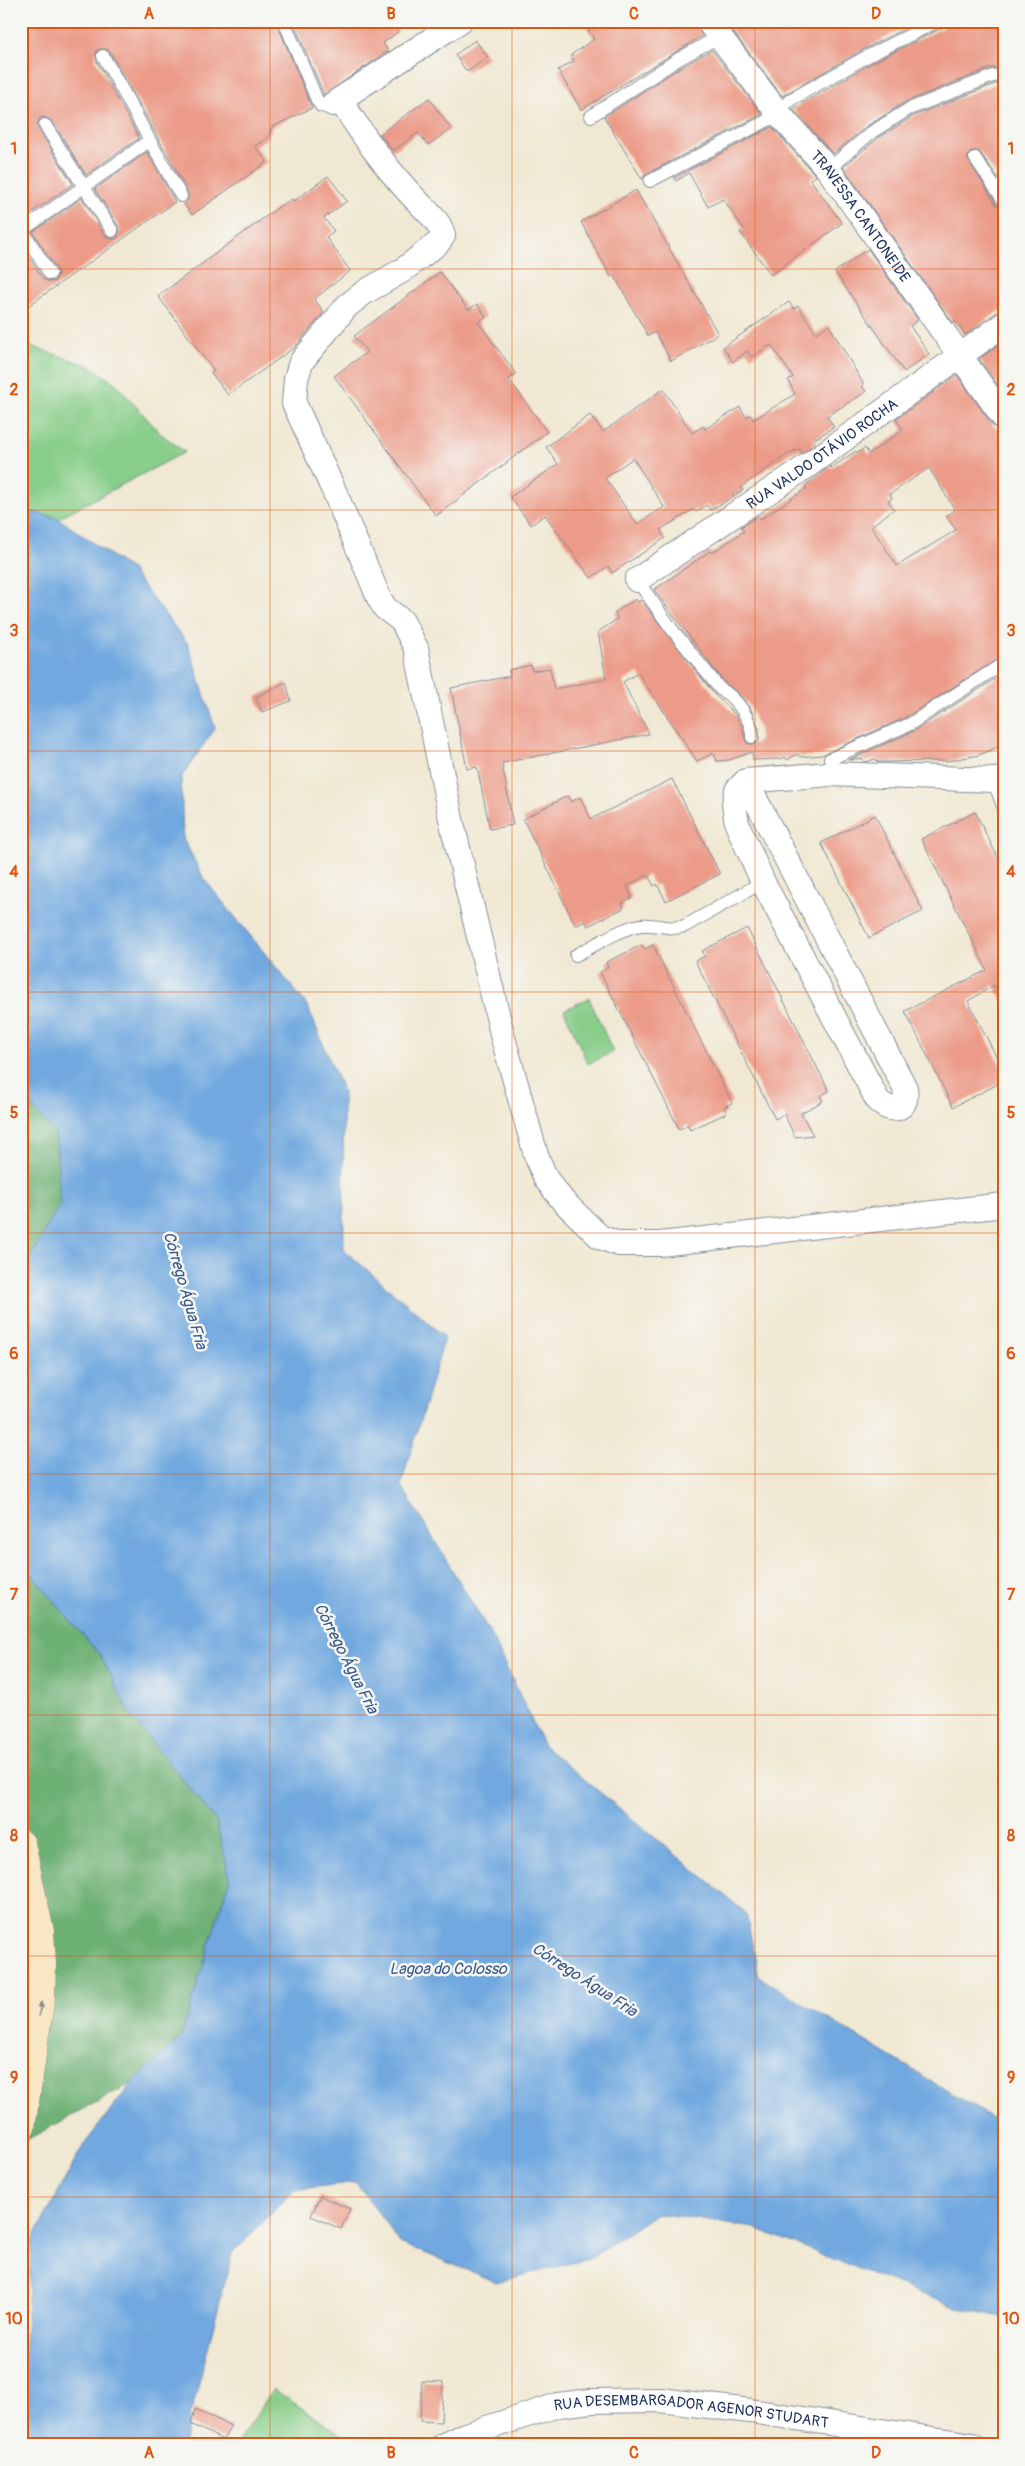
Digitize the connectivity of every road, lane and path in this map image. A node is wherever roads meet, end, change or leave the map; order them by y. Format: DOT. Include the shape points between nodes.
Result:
graph roads {
  1 [pos="284,21"];
  2 [pos="460,21"];
  3 [pos="938,21"];
  4 [pos="714,29"];
  5 [pos="103,56"];
  6 [pos="1004,75"];
  7 [pos="336,102"];
  8 [pos="778,113"];
  9 [pos="591,116"];
  10 [pos="45,125"];
  11 [pos="149,142"];
  12 [pos="975,158"];
  13 [pos="828,169"];
  14 [pos="650,181"];
  15 [pos="84,186"];
  16 [pos="181,196"];
  17 [pos="1004,201"];
  18 [pos="22,230"];
  19 [pos="112,231"];
  20 [pos="50,274"];
  21 [pos="1004,324"];
  22 [pos="960,354"];
  23 [pos="1004,418"];
  24 [pos="637,580"];
  25 [pos="1004,663"];
  26 [pos="752,737"];
  27 [pos="830,766"];
  28 [pos="998,780"];
  29 [pos="746,781"];
  30 [pos="1004,808"];
  31 [pos="763,882"];
  32 [pos="576,955"];
  33 [pos="1004,1205"];
  34 [pos="21,1844"];
  35 [pos="21,2127"];
  36 [pos="444,2445"];
  37 [pos="973,2445"];
  1 -- 7 [label="lane" via="317,100 326,107"];
  2 -- 7 [label="street"];
  3 -- 8 [label="lane" via="790,100"];
  4 -- 8 [label="street, TRAVESSA CANTONEIDE"];
  4 -- 9 [label="lane" via="678,60"];
  5 -- 11 [label="lane"];
  6 -- 13 [label="lane" via="993,76 909,109 872,132"];
  7 -- 33 [label="street" via="399,183 435,220 443,236 403,270 346,306 301,362 294,403 379,598 402,621 416,648 451,819 503,1038 536,1155 546,1179 563,1201 600,1237 618,1244 660,1244"];
  8 -- 13 [label="street, TRAVESSA CANTONEIDE"];
  8 -- 14 [label="lane"];
  10 -- 15 [label="lane"];
  11 -- 15 [label="lane"];
  11 -- 16 [label="lane"];
  12 -- 17 [label="lane"];
  13 -- 22 [label="street, TRAVESSA CANTONEIDE"];
  15 -- 18 [label="lane"];
  15 -- 19 [label="lane"];
  18 -- 20 [label="lane"];
  21 -- 22 [label="street, RUA VALDO OTÁVIO ROCHA"];
  22 -- 23 [label="street, TRAVESSA CANTONEIDE"];
  22 -- 24 [label="street, RUA VALDO OTÁVIO ROCHA" via="807,466"];
  24 -- 26 [label="lane" via="714,682 737,704 752,728"];
  25 -- 27 [label="lane" via="910,724"];
  27 -- 28 [label="street"];
  27 -- 29 [label="street"];
  28 -- 30 [label="lane"];
  29 -- 31 [label="street" via="737,790 734,804 737,824"];
  29 -- 31 [label="street" via="905,1088 907,1097 903,1105 894,1110 878,1102"];
  31 -- 32 [label="lane" via="685,926 641,925"];
  35 -- 34 [label="street, one-way" via="42,1989 40,1932"];
  36 -- 37 [label="street, RUA DESEMBARGADOR AGENOR STUDART" via="558,2405 660,2400"];
}
